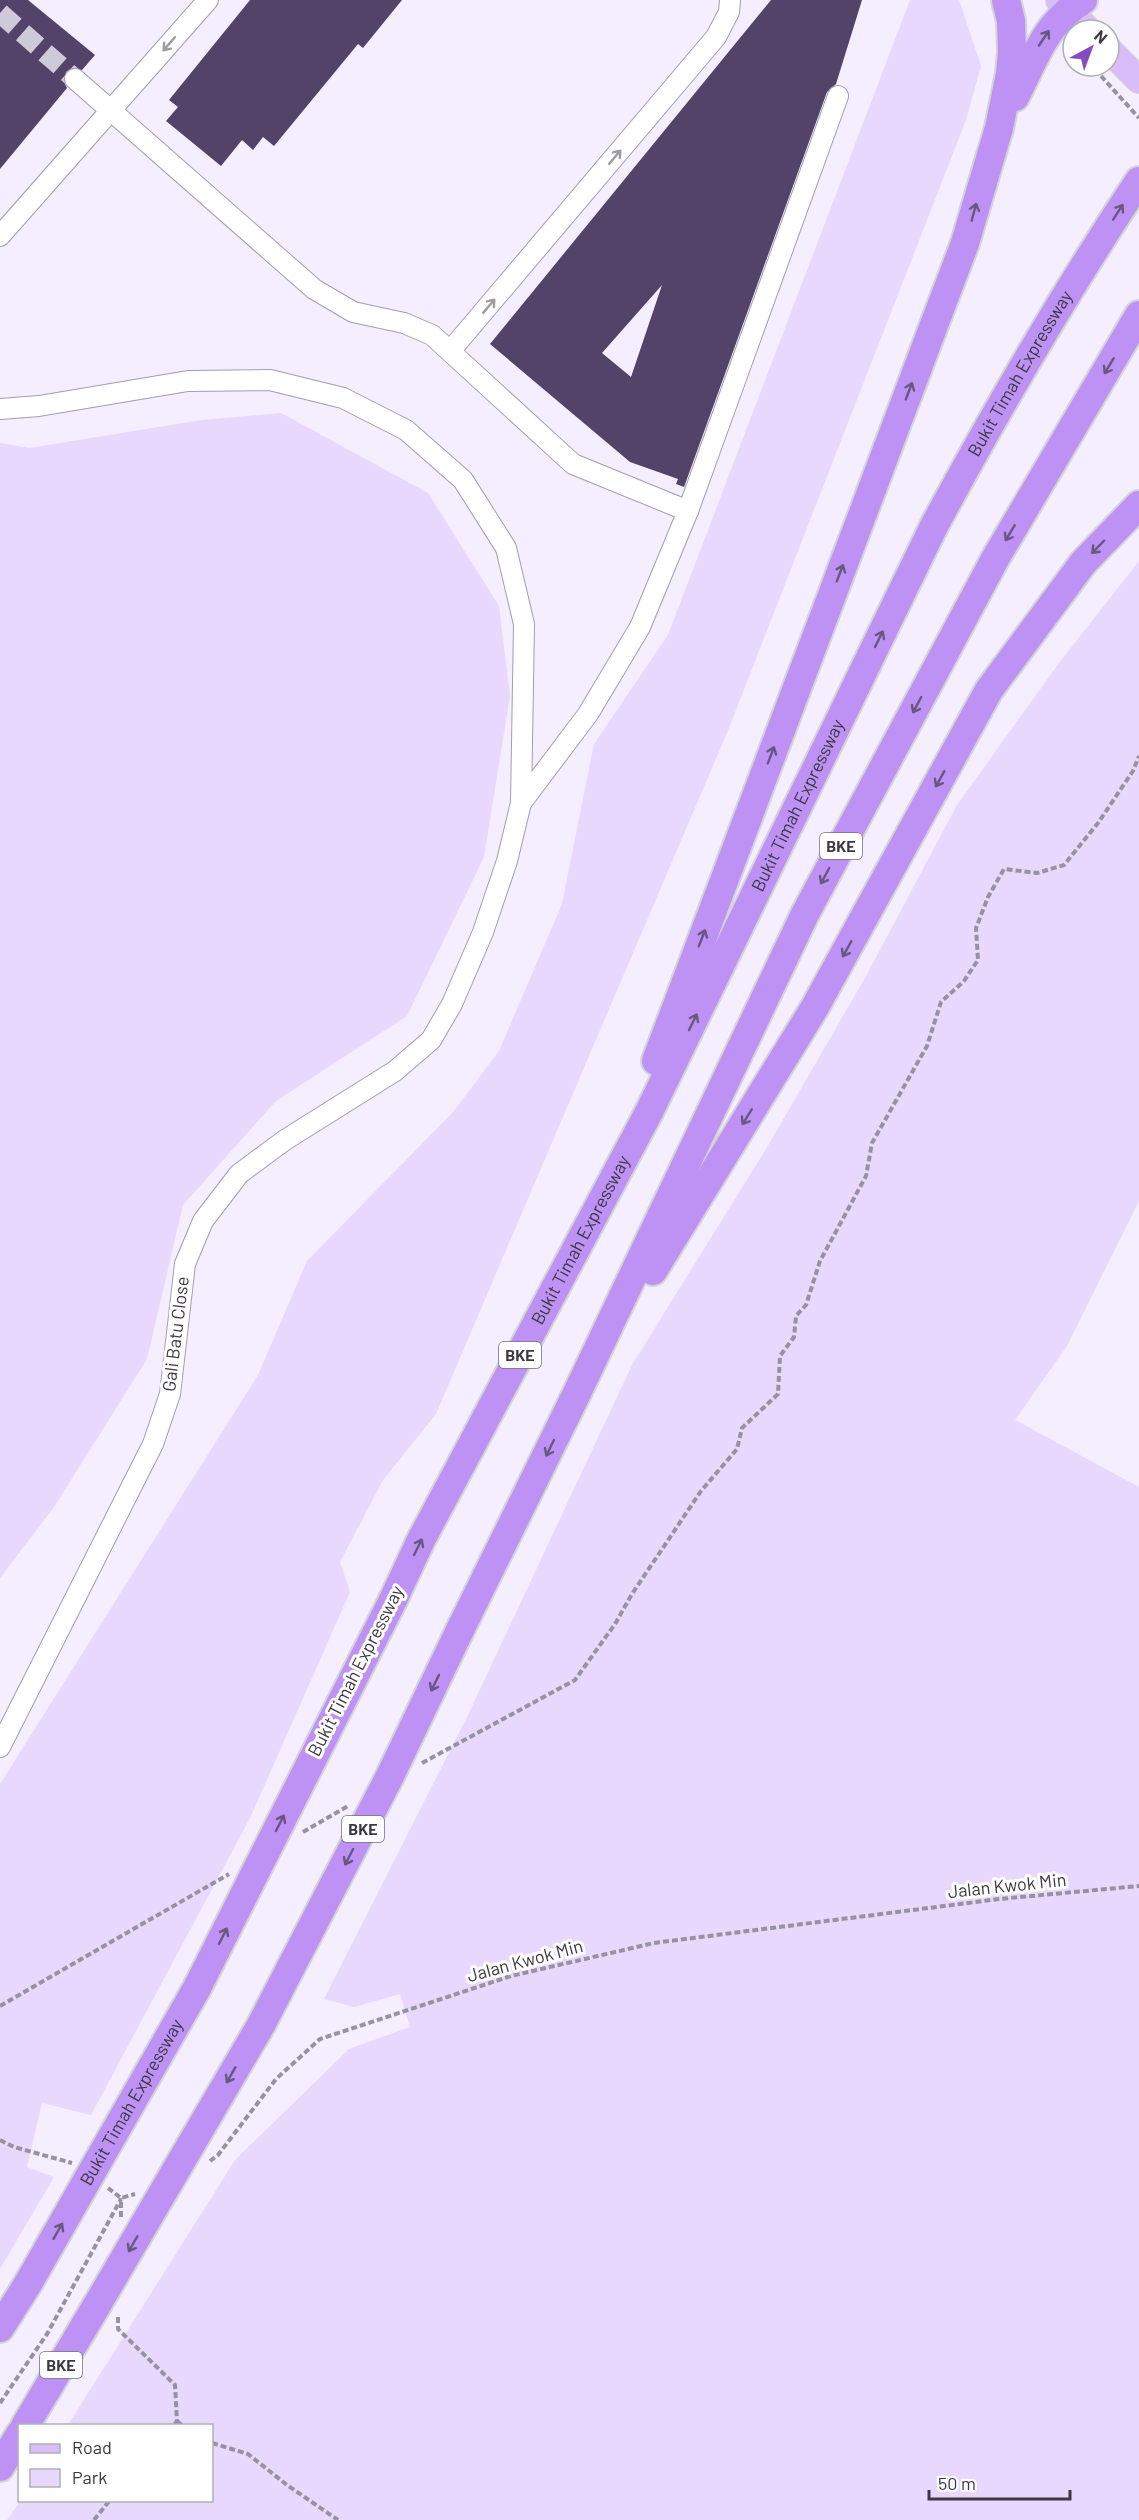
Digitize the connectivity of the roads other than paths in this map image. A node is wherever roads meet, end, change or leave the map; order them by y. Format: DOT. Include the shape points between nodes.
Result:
graph roads {
  1 [pos="208,0"];
  2 [pos="730,0"];
  3 [pos="1006,0"];
  4 [pos="1070,3"];
  5 [pos="1080,18"];
  6 [pos="1121,62"];
  7 [pos="75,78"];
  8 [pos="1139,80"];
  9 [pos="838,96"];
  10 [pos="112,110"];
  11 [pos="999,128"];
  12 [pos="1139,181"];
  13 [pos="0,236"];
  14 [pos="1139,315"];
  15 [pos="451,350"];
  16 [pos="0,409"];
  17 [pos="1139,505"];
  18 [pos="688,512"];
  19 [pos="521,803"];
  20 [pos="649,1112"];
  21 [pos="576,1395"];
  22 [pos="0,1748"];
  23 [pos="0,2328"];
  24 [pos="26,2424"];
  25 [pos="18,2437"];
  26 [pos="0,2467"];
  1 -- 10 [label="lane, one-way"];
  15 -- 2 [label="lane, one-way" via="716,37 729,12"];
  3 -- 11 [label="highway" via="1012,52"];
  4 -- 5 [label="main road"];
  11 -- 4 [label="highway, one-way" via="1043,37"];
  6 -- 8 [label="main road"];
  7 -- 10 [label="lane"];
  9 -- 18 [label="lane"];
  10 -- 13 [label="lane"];
  10 -- 15 [label="lane" via="314,289 353,312 419,328"];
  20 -- 11 [label="highway, one-way" via="646,1092 651,1073 965,243"];
  20 -- 12 [label="highway, Bukit Timah Expressway / BKE, one-way" via="934,526 1098,243"];
  14 -- 21 [label="highway, BKE, one-way" via="995,559 805,914"];
  15 -- 18 [label="lane" via="573,464"];
  16 -- 19 [label="lane" via="188,381 270,380 343,398 406,430 463,480 506,548 524,624"];
  17 -- 21 [label="highway, one-way" via="1083,563 989,690 815,1007"];
  18 -- 19 [label="lane" via="640,627 619,664 588,714"];
  19 -- 22 [label="lane, Gali Batu Close" via="483,932 452,1004 430,1040 395,1071 285,1140 240,1174 203,1221 185,1264 170,1394 153,1444"];
  23 -- 20 [label="highway, Bukit Timah Expressway / BKE, one-way, bridge" via="196,1988 421,1540"];
  21 -- 24 [label="highway, BKE, one-way, bridge" via="390,1776 261,2025"];
  25 -- 26 [label="highway"];
}
